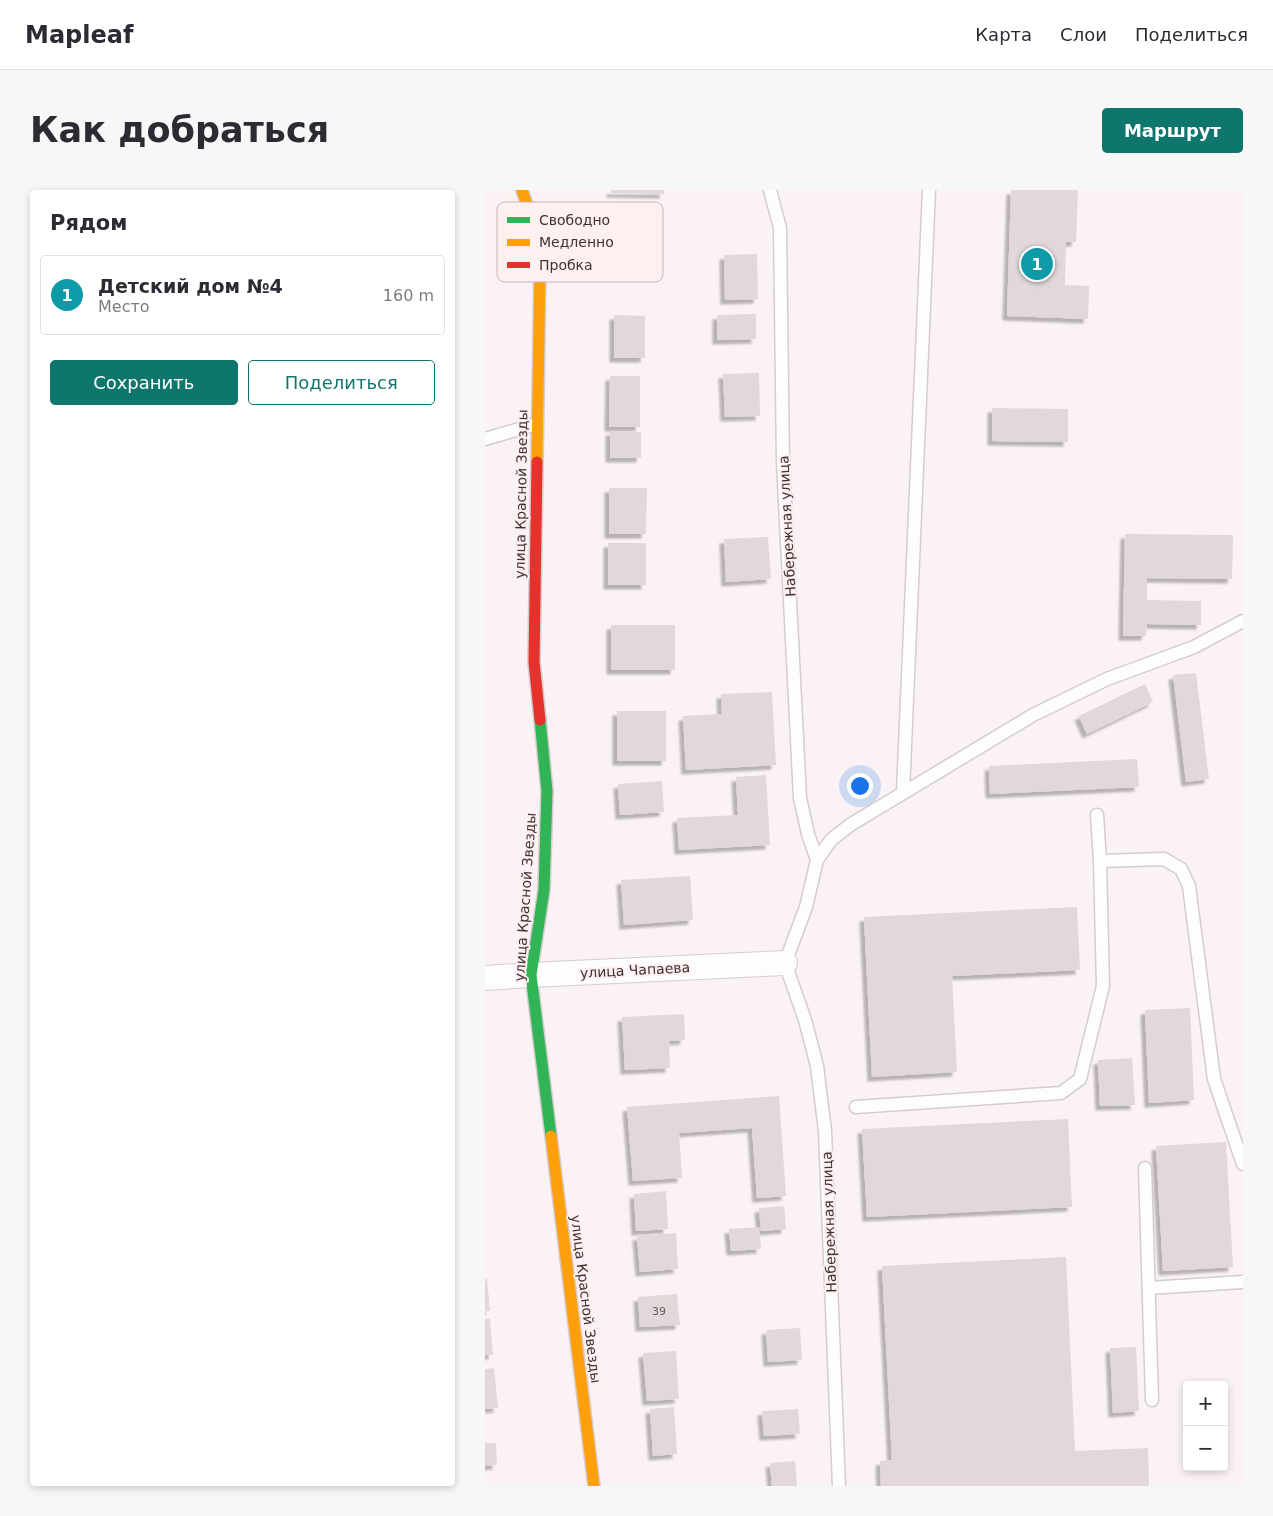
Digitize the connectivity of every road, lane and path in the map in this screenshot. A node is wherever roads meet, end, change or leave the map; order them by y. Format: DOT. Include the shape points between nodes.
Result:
graph roads {
  1 [pos="522,190"];
  2 [pos="770,190"];
  3 [pos="929,190"];
  4 [pos="526,202"];
  5 [pos="540,282"];
  6 [pos="537,424"];
  7 [pos="485,439"];
  8 [pos="1243,620"];
  9 [pos="903,792"];
  10 [pos="1097,815"];
  11 [pos="817,860"];
  12 [pos="1100,861"];
  13 [pos="785,963"];
  14 [pos="531,975"];
  15 [pos="485,978"];
  16 [pos="856,1107"];
  17 [pos="1243,1164"];
  18 [pos="1145,1168"];
  19 [pos="1243,1282"];
  20 [pos="1149,1288"];
  21 [pos="1152,1400"];
  22 [pos="594,1486"];
  23 [pos="839,1486"];
  1 -- 4 [label="street, улица Красной Звезды"];
  2 -- 11 [label="lane, Набережная улица" via="780,228 783,462 800,798"];
  3 -- 9 [label="lane"];
  5 -- 6 [label="street, улица Красной Звезды"];
  6 -- 7 [label="lane"];
  6 -- 14 [label="street, улица Красной Звезды" via="533,662 547,791 543,890"];
  8 -- 9 [label="lane" via="1194,647 1107,680 1033,715"];
  9 -- 11 [label="lane" via="849,825 831,840"];
  10 -- 12 [label="lane"];
  11 -- 13 [label="lane" via="806,907"];
  12 -- 16 [label="lane" via="1103,986 1080,1078 1061,1093"];
  12 -- 17 [label="lane" via="1164,859 1181,869 1189,886 1214,1079"];
  13 -- 14 [label="street, улица Чапаева"];
  13 -- 23 [label="lane, Набережная улица" via="817,1066 825,1131"];
  14 -- 15 [label="street, улица Чапаева"];
  14 -- 22 [label="street, улица Красной Звезды"];
  18 -- 20 [label="lane"];
  19 -- 20 [label="lane"];
  20 -- 21 [label="lane"];
}
